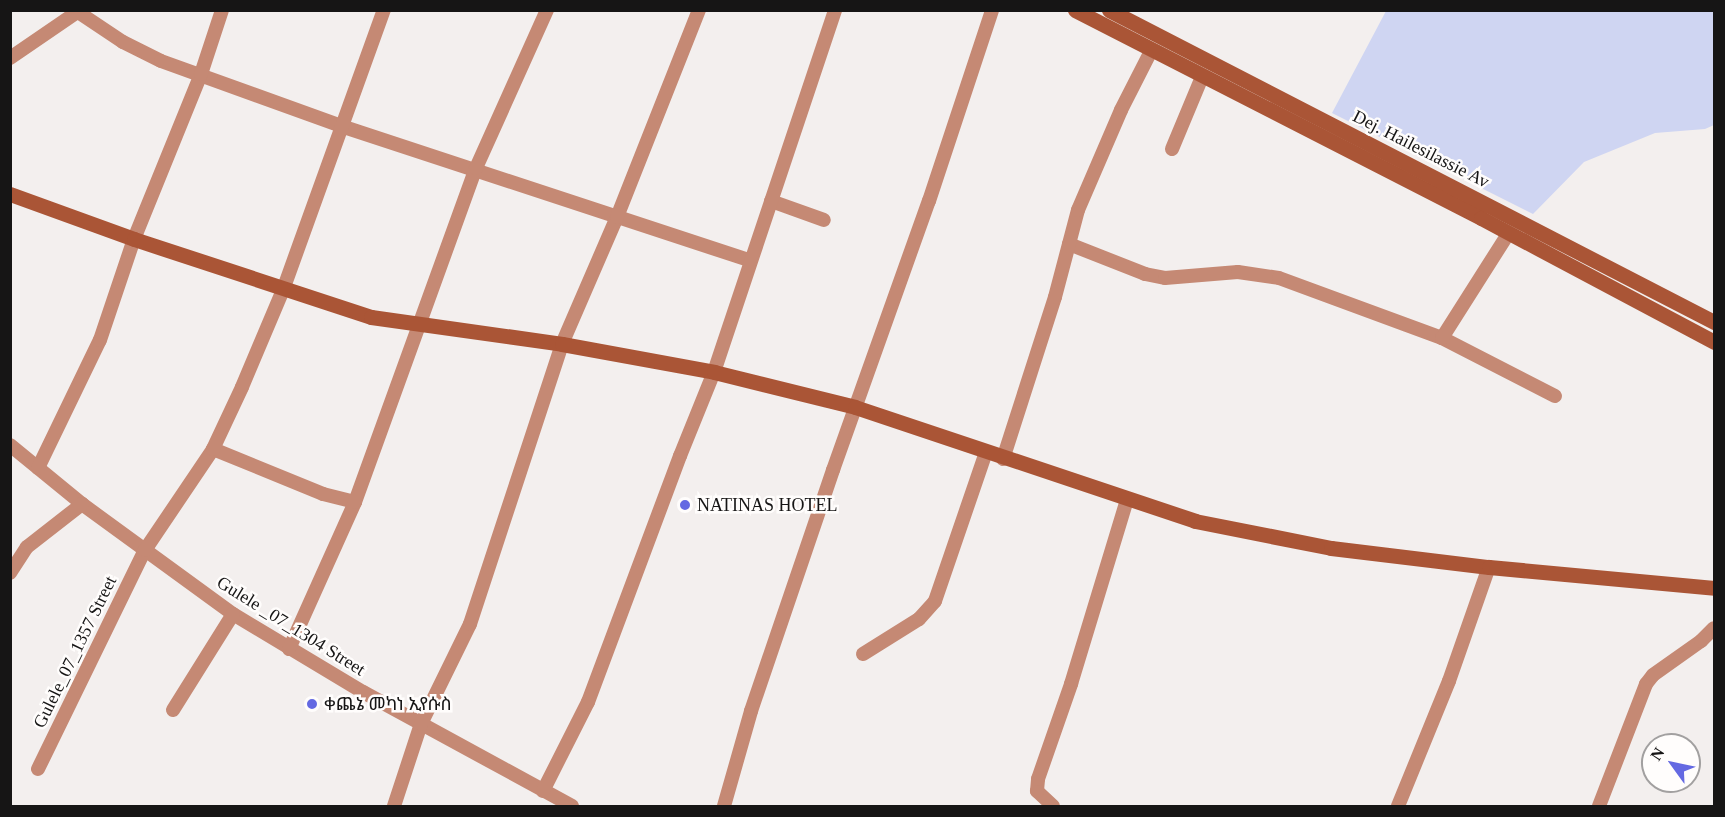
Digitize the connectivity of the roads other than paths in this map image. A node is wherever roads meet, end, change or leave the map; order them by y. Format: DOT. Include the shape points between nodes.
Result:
graph roads {
  1 [pos="222,10"];
  2 [pos="384,10"];
  3 [pos="547,10"];
  4 [pos="699,10"];
  5 [pos="835,10"];
  6 [pos="992,10"];
  7 [pos="1074,10"];
  8 [pos="1109,10"];
  9 [pos="79,11"];
  10 [pos="1151,51"];
  11 [pos="10,58"];
  12 [pos="201,74"];
  13 [pos="1202,77"];
  14 [pos="344,127"];
  15 [pos="1172,149"];
  16 [pos="476,168"];
  17 [pos="10,194"];
  18 [pos="771,201"];
  19 [pos="618,217"];
  20 [pos="824,220"];
  21 [pos="1508,234"];
  22 [pos="134,239"];
  23 [pos="1069,244"];
  24 [pos="751,261"];
  25 [pos="283,290"];
  26 [pos="1714,322"];
  27 [pos="420,325"];
  28 [pos="1442,338"];
  29 [pos="1714,342"];
  30 [pos="562,344"];
  31 [pos="714,372"];
  32 [pos="1555,396"];
  33 [pos="855,407"];
  34 [pos="10,444"];
  35 [pos="213,449"];
  36 [pos="986,452"];
  37 [pos="1003,459"];
  38 [pos="38,468"];
  39 [pos="1127,500"];
  40 [pos="355,502"];
  41 [pos="82,504"];
  42 [pos="145,550"];
  43 [pos="1489,567"];
  44 [pos="10,573"];
  45 [pos="1714,588"];
  46 [pos="232,614"];
  47 [pos="1714,628"];
  48 [pos="289,649"];
  49 [pos="863,654"];
  50 [pos="173,711"];
  51 [pos="421,724"];
  52 [pos="38,769"];
  53 [pos="543,791"];
  54 [pos="394,807"];
  55 [pos="572,807"];
  56 [pos="724,807"];
  57 [pos="1053,807"];
  58 [pos="1398,807"];
  59 [pos="1599,807"];
  1 -- 12 [label="street"];
  2 -- 14 [label="street, Gulele_07_1357 Street"];
  3 -- 16 [label="street"];
  4 -- 19 [label="street"];
  5 -- 18 [label="street"];
  6 -- 33 [label="street"];
  7 -- 10 [label="main road"];
  8 -- 26 [label="main road, Dej. Hailesilassie Av"];
  9 -- 11 [label="street"];
  9 -- 12 [label="street" via="142,53"];
  10 -- 13 [label="main road"];
  10 -- 23 [label="street" via="1121,110"];
  12 -- 14 [label="street"];
  12 -- 22 [label="street"];
  13 -- 15 [label="street"];
  13 -- 21 [label="main road"];
  14 -- 16 [label="street"];
  14 -- 25 [label="street, Gulele_07_1357 Street"];
  16 -- 19 [label="street"];
  16 -- 27 [label="street"];
  17 -- 22 [label="main road"];
  18 -- 20 [label="street"];
  18 -- 24 [label="street"];
  19 -- 24 [label="street"];
  19 -- 30 [label="street"];
  21 -- 28 [label="street"];
  21 -- 29 [label="main road"];
  22 -- 25 [label="main road"];
  22 -- 38 [label="street" via="100,340"];
  23 -- 28 [label="street" via="1165,278 1238,272 1279,278"];
  23 -- 37 [label="street"];
  24 -- 31 [label="street"];
  25 -- 27 [label="main road" via="371,318"];
  25 -- 35 [label="street, Gulele_07_1357 Street"];
  27 -- 30 [label="main road"];
  27 -- 40 [label="street"];
  28 -- 32 [label="street"];
  30 -- 31 [label="main road"];
  30 -- 51 [label="street" via="470,624"];
  31 -- 33 [label="main road"];
  31 -- 53 [label="street" via="588,702"];
  33 -- 36 [label="main road"];
  33 -- 56 [label="street" via="751,711"];
  34 -- 38 [label="street, Gulele _07_1304 Street"];
  35 -- 40 [label="street" via="323,494"];
  35 -- 42 [label="street, Gulele_07_1357 Street"];
  36 -- 37 [label="main road"];
  36 -- 49 [label="street" via="935,602 919,620"];
  37 -- 39 [label="main road"];
  38 -- 41 [label="street, Gulele _07_1304 Street"];
  39 -- 43 [label="main road" via="1195,521 1331,548"];
  39 -- 57 [label="street" via="1038,779 1038,791"];
  40 -- 48 [label="street"];
  41 -- 42 [label="street, Gulele _07_1304 Street"];
  41 -- 44 [label="street" via="27,547"];
  42 -- 46 [label="street, Gulele _07_1304 Street"];
  42 -- 52 [label="street, Gulele_07_1357 Street"];
  43 -- 45 [label="main road"];
  43 -- 58 [label="street" via="1449,681"];
  46 -- 48 [label="street, Gulele _07_1304 Street"];
  46 -- 50 [label="street"];
  47 -- 59 [label="street" via="1646,684"];
  48 -- 51 [label="street, Gulele _07_1304 Street"];
  51 -- 53 [label="street, Gulele _07_1304 Street"];
  51 -- 54 [label="street"];
  53 -- 55 [label="street, Gulele _07_1304 Street"];
}
